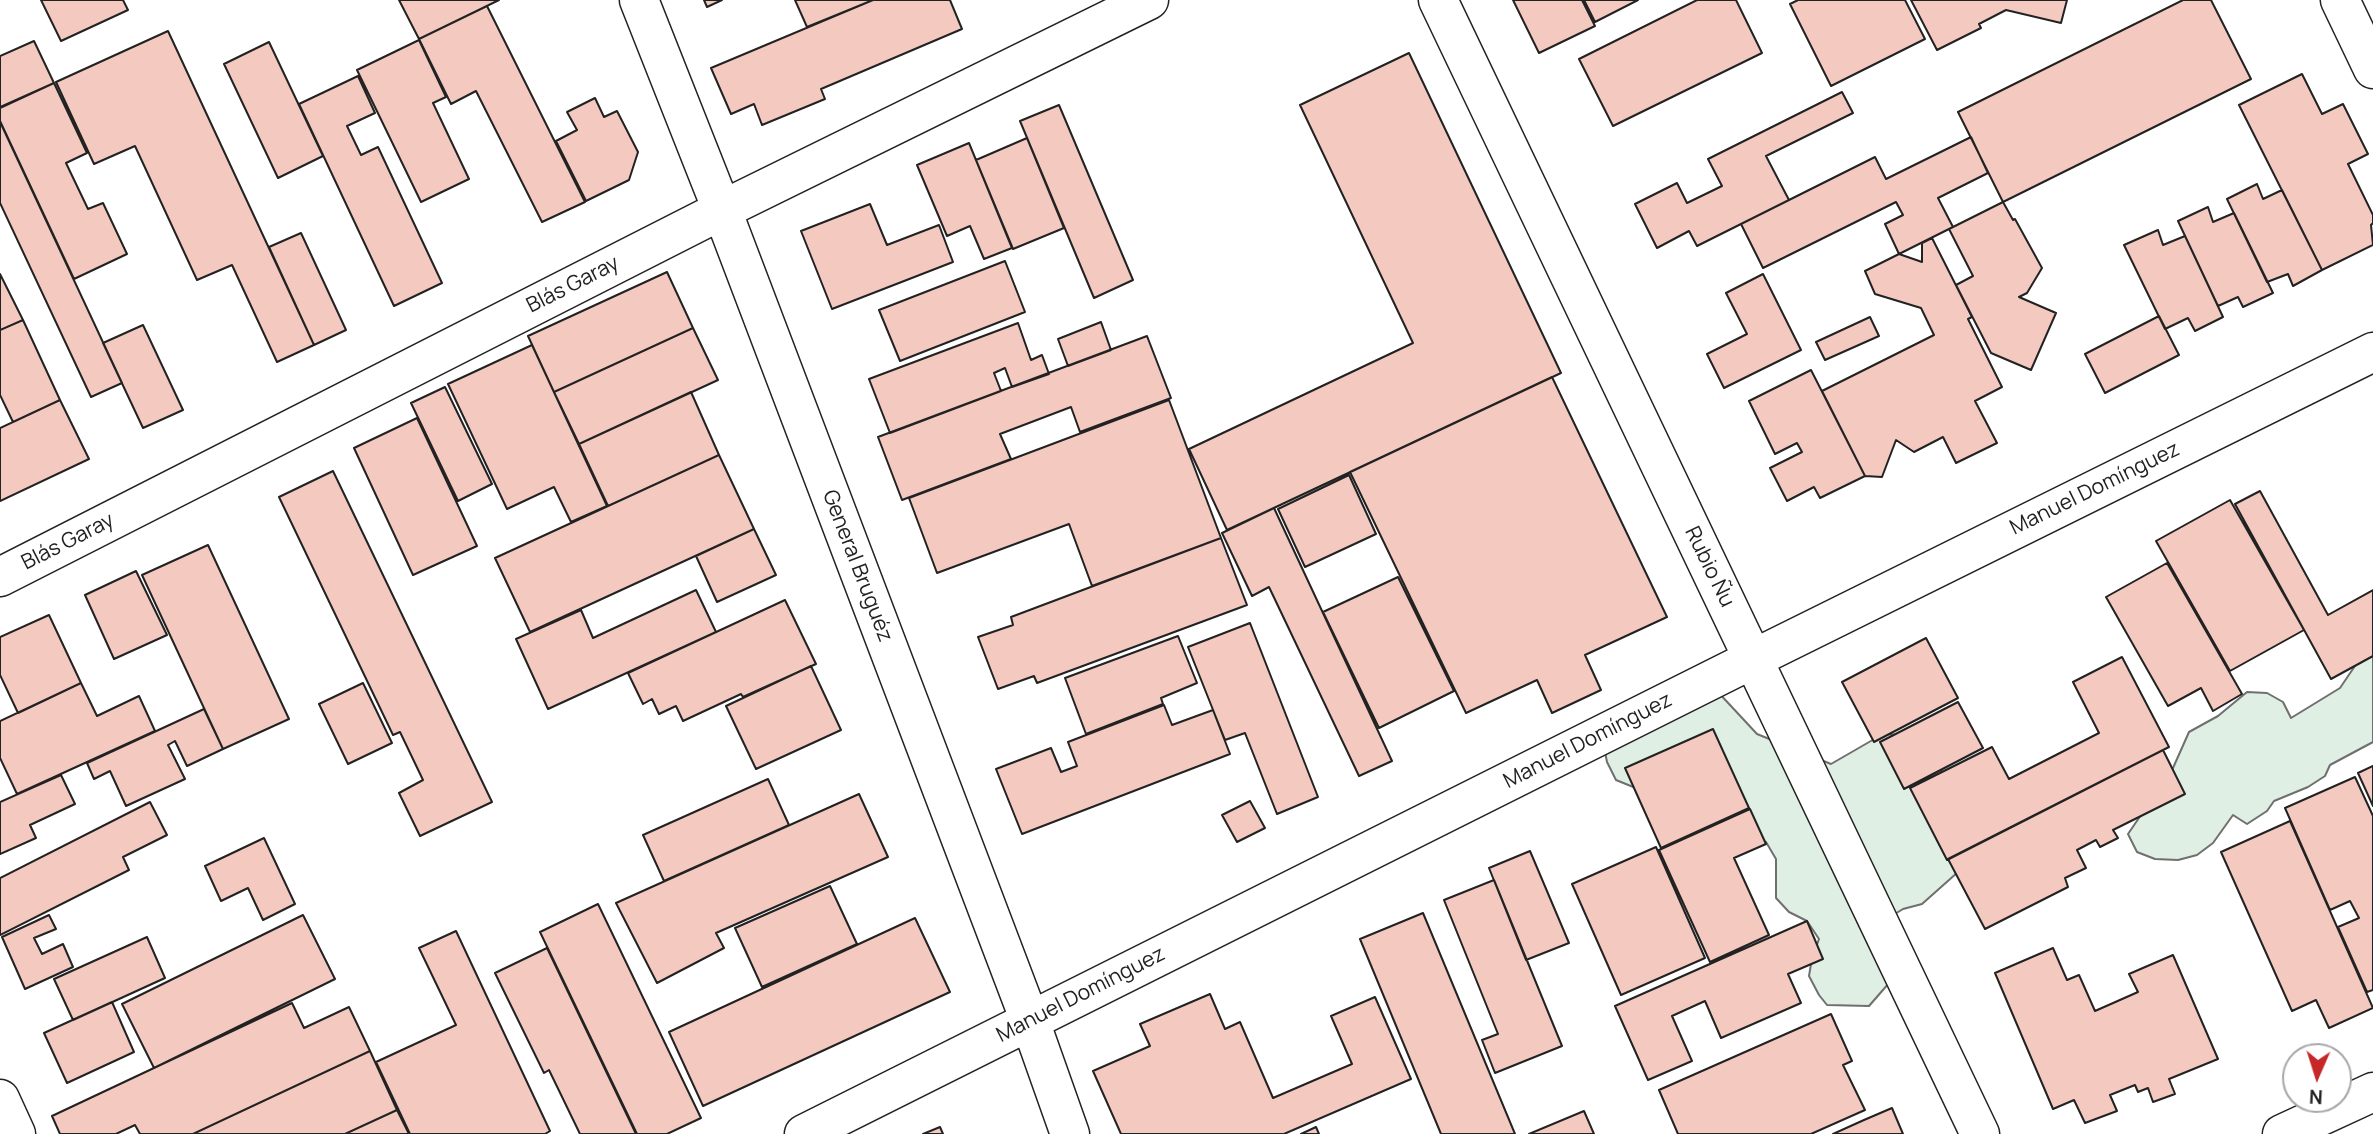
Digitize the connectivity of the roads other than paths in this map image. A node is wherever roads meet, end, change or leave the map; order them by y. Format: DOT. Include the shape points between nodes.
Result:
graph roads {
  1 [pos="639,0"];
  2 [pos="1149,0"];
  3 [pos="1438,0"];
  4 [pos="2340,0"];
  5 [pos="2373,69"];
  6 [pos="722,210"];
  7 [pos="2373,352"];
  8 [pos="0,577"];
  9 [pos="1753,659"];
  10 [pos="1030,1020"];
  11 [pos="2373,1092"];
  12 [pos="0,1099"];
  13 [pos="16,1134"];
  14 [pos="804,1134"];
  15 [pos="1070,1134"];
  16 [pos="1980,1134"];
  17 [pos="2282,1134"];
  1 -- 6 [label="street, General Bruguéz"];
  2 -- 6 [label="street, Blás Garay"];
  3 -- 9 [label="street, Rubio Ñu"];
  4 -- 5 [label="street"];
  6 -- 8 [label="street, Blás Garay"];
  6 -- 10 [label="street, General Bruguéz"];
  7 -- 9 [label="street, Manuel Domínguez"];
  9 -- 10 [label="street, Manuel Domínguez"];
  9 -- 16 [label="street, Rubio Ñu"];
  10 -- 14 [label="street, Manuel Domínguez"];
  10 -- 15 [label="street, General Bruguéz"];
  11 -- 17 [label="street"];
  12 -- 13 [label="street"];
}
